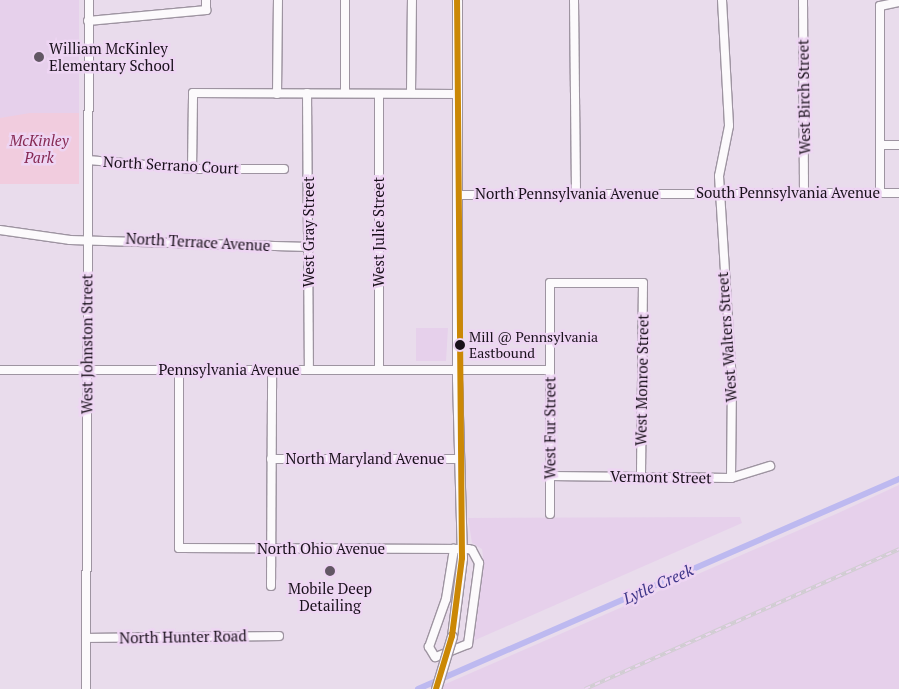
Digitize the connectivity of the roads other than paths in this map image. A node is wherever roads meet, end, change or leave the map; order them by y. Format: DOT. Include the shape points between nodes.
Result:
graph roads {
  1 [pos="88,0"];
  2 [pos="206,0"];
  3 [pos="278,0"];
  4 [pos="345,0"];
  5 [pos="412,0"];
  6 [pos="457,0"];
  7 [pos="574,0"];
  8 [pos="722,0"];
  9 [pos="803,0"];
  10 [pos="899,2"];
  11 [pos="880,3"];
  12 [pos="88,21"];
  13 [pos="307,93"];
  14 [pos="345,93"];
  15 [pos="411,93"];
  16 [pos="277,94"];
  17 [pos="379,94"];
  18 [pos="458,94"];
  19 [pos="880,145"];
  20 [pos="899,145"];
  21 [pos="88,160"];
  22 [pos="192,169"];
  23 [pos="284,169"];
  24 [pos="899,192"];
  25 [pos="880,193"];
  26 [pos="676,194"];
  27 [pos="804,194"];
  28 [pos="458,195"];
  29 [pos="576,195"];
  30 [pos="719,196"];
  31 [pos="0,230"];
  32 [pos="88,239"];
  33 [pos="309,247"];
  34 [pos="643,283"];
  35 [pos="87,369"];
  36 [pos="0,370"];
  37 [pos="179,370"];
  38 [pos="309,370"];
  39 [pos="379,370"];
  40 [pos="550,370"];
  41 [pos="272,371"];
  42 [pos="457,371"];
  43 [pos="271,459"];
  44 [pos="458,460"];
  45 [pos="770,466"];
  46 [pos="550,476"];
  47 [pos="641,476"];
  48 [pos="731,478"];
  49 [pos="550,514"];
  50 [pos="272,548"];
  51 [pos="458,549"];
  52 [pos="271,586"];
  53 [pos="279,636"];
  54 [pos="86,638"];
  55 [pos="86,689"];
  56 [pos="436,689"];
  1 -- 12 [label="street, West Johnston Street"];
  2 -- 12 [label="street" via="206,10"];
  3 -- 16 [label="street"];
  4 -- 14 [label="street"];
  5 -- 15 [label="street"];
  6 -- 18 [label="main road"];
  7 -- 29 [label="street"];
  8 -- 30 [label="street, West Walters Street" via="729,126 720,164"];
  9 -- 27 [label="street, West Birch Street"];
  10 -- 11 [label="street"];
  11 -- 19 [label="street"];
  12 -- 21 [label="street, West Johnston Street"];
  13 -- 14 [label="street"];
  13 -- 16 [label="street"];
  13 -- 33 [label="street, West Gray Street"];
  14 -- 17 [label="street"];
  15 -- 17 [label="street"];
  15 -- 18 [label="street"];
  16 -- 22 [label="street" via="193,93"];
  17 -- 39 [label="street, West Julie Street"];
  18 -- 28 [label="main road"];
  19 -- 20 [label="street"];
  19 -- 25 [label="street"];
  21 -- 22 [label="street, North Serrano Court" via="132,160"];
  21 -- 32 [label="street, West Johnston Street"];
  22 -- 23 [label="street, North Serrano Court"];
  24 -- 25 [label="street, South Pennsylvania Avenue"];
  25 -- 27 [label="street, South Pennsylvania Avenue"];
  26 -- 29 [label="street, North Pennsylvania Avenue"];
  26 -- 30 [label="street, South Pennsylvania Avenue"];
  27 -- 30 [label="street, South Pennsylvania Avenue"];
  28 -- 29 [label="street, North Pennsylvania Avenue"];
  28 -- 42 [label="main road"];
  30 -- 48 [label="street, West Walters Street" via="731,366"];
  31 -- 32 [label="street, North Terrace Avenue"];
  32 -- 33 [label="street, North Terrace Avenue"];
  32 -- 35 [label="street, West Johnston Street"];
  33 -- 38 [label="street, West Gray Street"];
  34 -- 40 [label="street, West Fur Street" via="550,283"];
  34 -- 47 [label="street, West Monroe Street"];
  35 -- 36 [label="street, Pennsylvania Avenue"];
  35 -- 37 [label="street, Pennsylvania Avenue"];
  35 -- 54 [label="street, West Johnston Street"];
  37 -- 41 [label="street, Pennsylvania Avenue"];
  37 -- 50 [label="street, North Ohio Avenue" via="179,548"];
  38 -- 39 [label="street, Pennsylvania Avenue"];
  38 -- 41 [label="street, Pennsylvania Avenue"];
  39 -- 42 [label="street, Pennsylvania Avenue"];
  40 -- 42 [label="street, Pennsylvania Avenue"];
  40 -- 46 [label="street, West Fur Street"];
  41 -- 43 [label="street"];
  42 -- 44 [label="main road"];
  43 -- 44 [label="street, North Maryland Avenue"];
  43 -- 50 [label="street"];
  44 -- 51 [label="main road"];
  45 -- 48 [label="street, Vermont Street"];
  46 -- 47 [label="street, Vermont Street"];
  46 -- 49 [label="street, West Fur Street"];
  47 -- 48 [label="street, Vermont Street"];
  50 -- 51 [label="street, North Ohio Avenue"];
  50 -- 52 [label="street"];
  51 -- 51 [label="street" via="472,550 479,558 468,644 435,657 429,648 446,599"];
  51 -- 56 [label="main road, bridge" via="452,636"];
  53 -- 54 [label="street, North Hunter Road"];
  54 -- 55 [label="street, West Johnston Street"];
}
